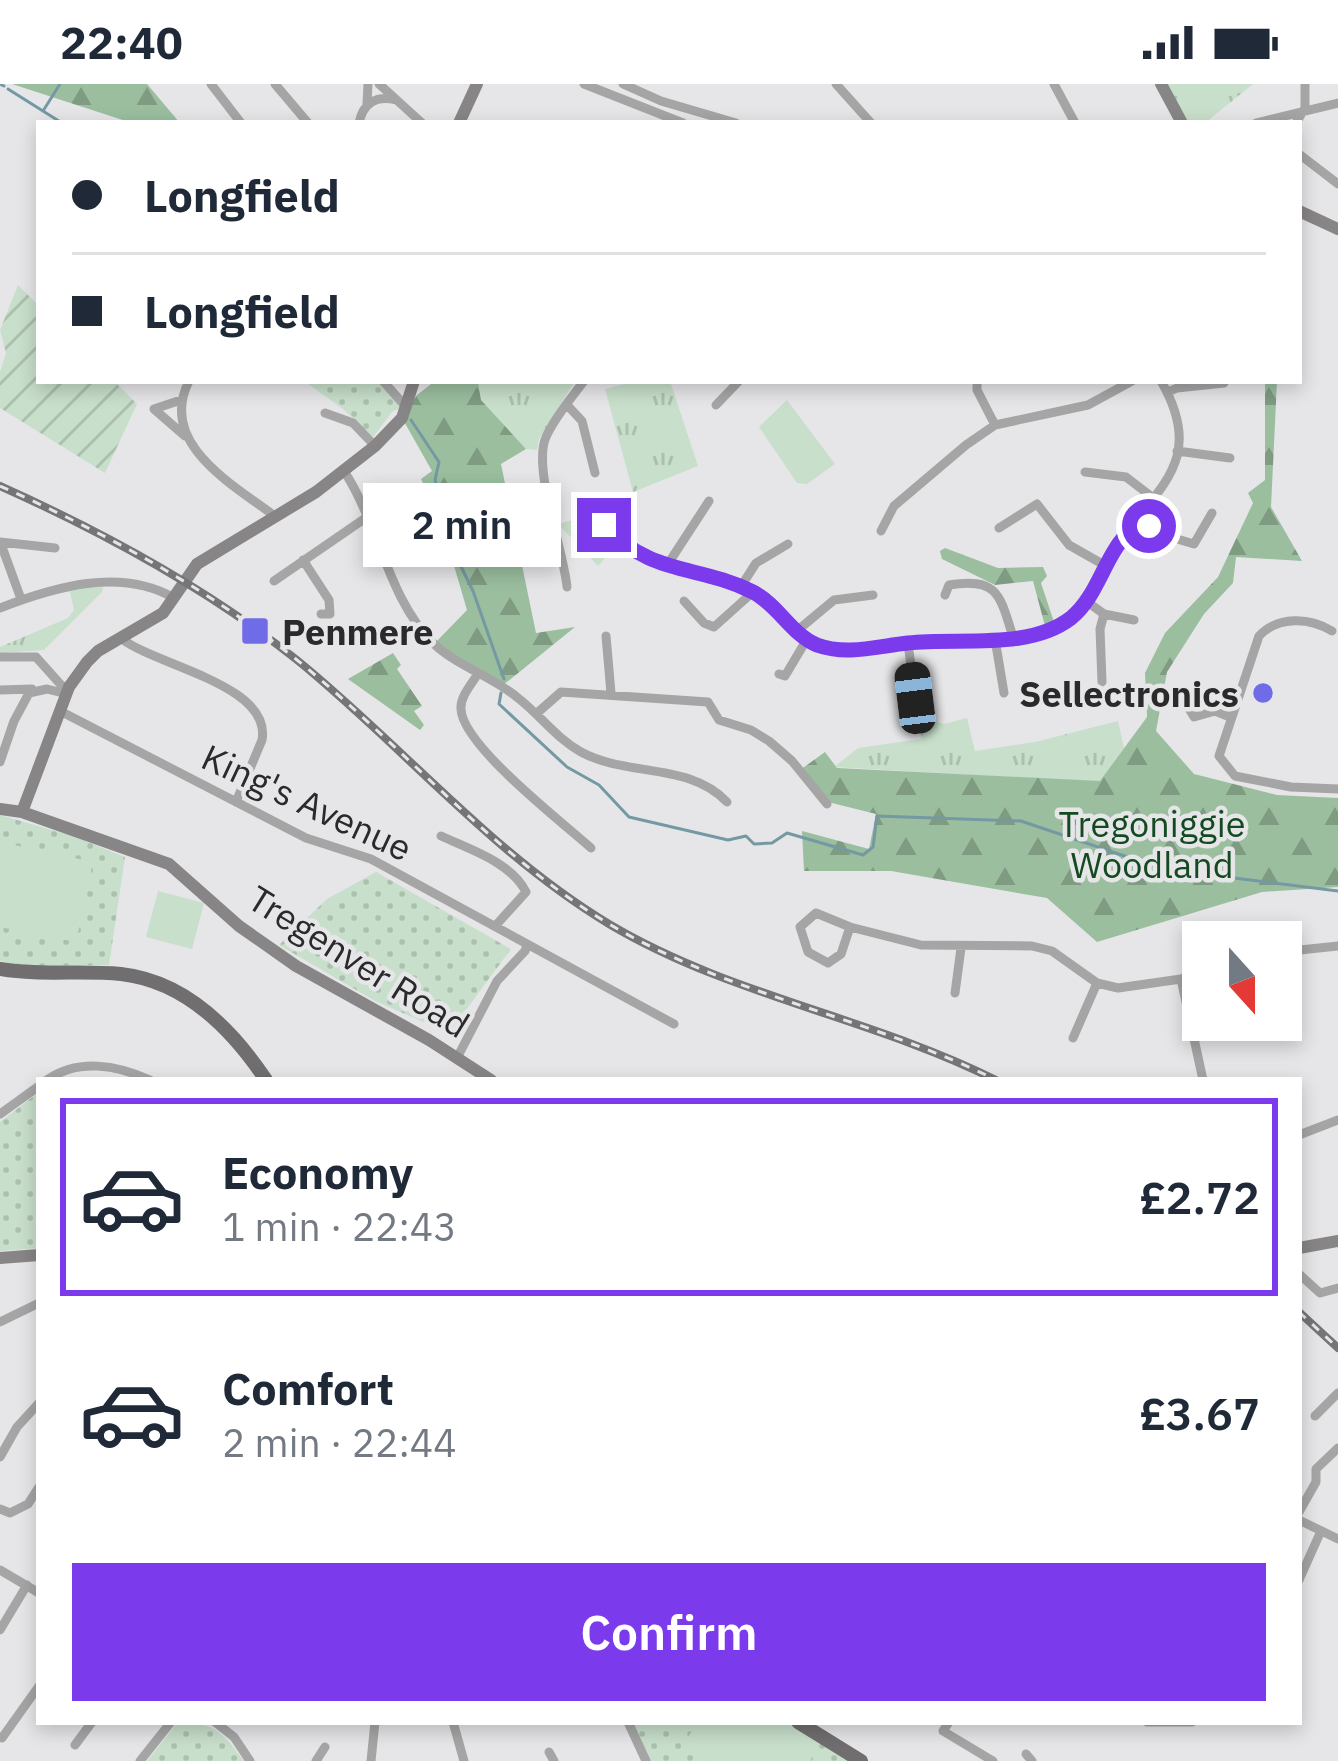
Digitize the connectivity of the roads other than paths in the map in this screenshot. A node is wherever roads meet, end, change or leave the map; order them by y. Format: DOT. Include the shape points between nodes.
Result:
graph roads {
  1 [pos="211,84"];
  2 [pos="275,84"];
  3 [pos="368,84"];
  4 [pos="379,84"];
  5 [pos="477,84"];
  6 [pos="584,84"];
  7 [pos="623,84"];
  8 [pos="836,84"];
  9 [pos="1054,84"];
  10 [pos="1161,84"];
  11 [pos="1305,84"];
  12 [pos="396,100"];
  13 [pos="1338,103"];
  14 [pos="367,104"];
  15 [pos="1305,108"];
  16 [pos="240,120"];
  17 [pos="305,120"];
  18 [pos="360,120"];
  19 [pos="419,120"];
  20 [pos="459,120"];
  21 [pos="675,120"];
  22 [pos="726,120"];
  23 [pos="868,120"];
  24 [pos="1074,120"];
  25 [pos="1180,120"];
  26 [pos="1266,120"];
  27 [pos="1297,120"];
  28 [pos="1302,156"];
  29 [pos="1338,184"];
  30 [pos="1302,212"];
  31 [pos="1338,229"];
  32 [pos="188,384"];
  33 [pos="386,384"];
  34 [pos="413,384"];
  35 [pos="582,384"];
  36 [pos="736,384"];
  37 [pos="977,384"];
  38 [pos="1126,384"];
  39 [pos="1163,384"];
  40 [pos="1215,384"];
  41 [pos="1168,392"];
  42 [pos="181,400"];
  43 [pos="716,405"];
  44 [pos="568,406"];
  45 [pos="407,408"];
  46 [pos="325,413"];
  47 [pos="995,425"];
  48 [pos="185,436"];
  49 [pos="376,446"];
  50 [pos="1177,451"];
  51 [pos="1230,458"];
  52 [pos="344,471"];
  53 [pos="1085,472"];
  54 [pos="595,473"];
  55 [pos="1156,500"];
  56 [pos="709,501"];
  57 [pos="595,511"];
  58 [pos="1212,513"];
  59 [pos="367,517"];
  60 [pos="276,518"];
  61 [pos="1140,520"];
  62 [pos="999,528"];
  63 [pos="881,531"];
  64 [pos="1,543"];
  65 [pos="788,544"];
  66 [pos="55,548"];
  67 [pos="303,560"];
  68 [pos="1106,566"];
  69 [pos="666,567"];
  70 [pos="938,572"];
  71 [pos="274,581"];
  72 [pos="567,587"];
  73 [pos="740,588"];
  74 [pos="177,592"];
  75 [pos="754,592"];
  76 [pos="873,595"];
  77 [pos="21,599"];
  78 [pos="684,601"];
  79 [pos="1086,601"];
  80 [pos="0,608"];
  81 [pos="321,614"];
  82 [pos="1104,614"];
  83 [pos="1134,620"];
  84 [pos="798,630"];
  85 [pos="1332,631"];
  86 [pos="606,635"];
  87 [pos="1013,637"];
  88 [pos="122,639"];
  89 [pos="807,639"];
  90 [pos="995,639"];
  91 [pos="908,643"];
  92 [pos="0,657"];
  93 [pos="779,674"];
  94 [pos="477,675"];
  95 [pos="1102,682"];
  96 [pos="37,689"];
  97 [pos="0,690"];
  98 [pos="68,690"];
  99 [pos="611,693"];
  100 [pos="1004,693"];
  101 [pos="915,698"];
  102 [pos="1185,702"];
  103 [pos="62,712"];
  104 [pos="536,714"];
  105 [pos="1230,717"];
  106 [pos="0,762"];
  107 [pos="1338,789"];
  108 [pos="236,802"];
  109 [pos="727,802"];
  110 [pos="827,804"];
  111 [pos="0,809"];
  112 [pos="22,812"];
  113 [pos="441,836"];
  114 [pos="591,848"];
  115 [pos="497,924"];
  116 [pos="850,927"];
  117 [pos="527,944"];
  118 [pos="1338,946"];
  119 [pos="961,948"];
  120 [pos="1302,950"];
  121 [pos="0,969"];
  122 [pos="1181,979"];
  123 [pos="1097,982"];
  124 [pos="955,993"];
  125 [pos="674,1024"];
  126 [pos="1072,1039"];
  127 [pos="458,1058"];
  128 [pos="51,1077"];
  129 [pos="140,1077"];
  130 [pos="264,1077"];
  131 [pos="486,1077"];
  132 [pos="1202,1077"];
  133 [pos="36,1088"];
  134 [pos="0,1114"];
  135 [pos="1338,1120"];
  136 [pos="1302,1134"];
  137 [pos="1338,1241"];
  138 [pos="1302,1247"];
  139 [pos="36,1256"];
  140 [pos="0,1258"];
  141 [pos="1302,1277"];
  142 [pos="1338,1288"];
  143 [pos="36,1304"];
  144 [pos="0,1322"];
  145 [pos="1338,1393"];
  146 [pos="36,1406"];
  147 [pos="1315,1416"];
  148 [pos="1338,1448"];
  149 [pos="0,1456"];
  150 [pos="36,1492"];
  151 [pos="0,1509"];
  152 [pos="1302,1510"];
  153 [pos="1302,1518"];
  154 [pos="1321,1531"];
  155 [pos="1338,1539"];
  156 [pos="0,1570"];
  157 [pos="1302,1573"];
  158 [pos="27,1586"];
  159 [pos="36,1591"];
  160 [pos="0,1630"];
  161 [pos="36,1690"];
  162 [pos="90,1725"];
  163 [pos="169,1725"];
  164 [pos="219,1725"];
  165 [pos="374,1725"];
  166 [pos="454,1725"];
  167 [pos="629,1725"];
  168 [pos="806,1725"];
  169 [pos="946,1726"];
  170 [pos="2,1738"];
  171 [pos="75,1745"];
  172 [pos="325,1747"];
  173 [pos="140,1761"];
  174 [pos="250,1761"];
  175 [pos="316,1761"];
  176 [pos="371,1761"];
  177 [pos="464,1761"];
  178 [pos="646,1761"];
  179 [pos="861,1761"];
  180 [pos="993,1761"];
  1 -- 16 [label="street"];
  2 -- 17 [label="street"];
  3 -- 14 [label="street"];
  4 -- 12 [label="street"];
  5 -- 20 [label="street"];
  6 -- 21 [label="street"];
  7 -- 22 [label="street"];
  8 -- 23 [label="street"];
  9 -- 24 [label="street"];
  10 -- 25 [label="street"];
  11 -- 15 [label="street"];
  12 -- 14 [label="street"];
  12 -- 19 [label="street"];
  13 -- 15 [label="street"];
  14 -- 18 [label="street"];
  15 -- 26 [label="street"];
  15 -- 27 [label="street"];
  28 -- 29 [label="street"];
  30 -- 31 [label="street"];
  32 -- 42 [label="street"];
  33 -- 45 [label="street"];
  34 -- 45 [label="street"];
  35 -- 44 [label="street"];
  36 -- 43 [label="street"];
  37 -- 47 [label="street"];
  38 -- 47 [label="street" via="1088,405"];
  39 -- 41 [label="street"];
  40 -- 41 [label="street"];
  41 -- 50 [label="street"];
  42 -- 48 [label="street"];
  42 -- 48 [label="street" via="154,409"];
  44 -- 54 [label="street" via="582,422"];
  44 -- 72 [label="street" via="544,439 543,460"];
  45 -- 49 [label="street"];
  46 -- 49 [label="street" via="353,423"];
  47 -- 63 [label="street" via="894,506"];
  48 -- 60 [label="street"];
  49 -- 52 [label="street"];
  50 -- 51 [label="street"];
  50 -- 55 [label="street"];
  52 -- 59 [label="street"];
  52 -- 60 [label="street"];
  53 -- 55 [label="street" via="1126,478"];
  55 -- 61 [label="street"];
  56 -- 69 [label="street"];
  57 -- 69 [label="street" via="622,545"];
  58 -- 61 [label="street" via="1193,544"];
  59 -- 67 [label="street"];
  59 -- 94 [label="street" via="416,622"];
  60 -- 74 [label="street" via="208,556"];
  61 -- 68 [label="street"];
  62 -- 68 [label="street" via="1037,504 1069,544"];
  64 -- 66 [label="street"];
  64 -- 77 [label="street"];
  65 -- 73 [label="street" via="756,563"];
  67 -- 71 [label="street"];
  67 -- 81 [label="street" via="329,599 330,614"];
  68 -- 79 [label="street"];
  69 -- 73 [label="street"];
  70 -- 87 [label="street" via="947,590 988,585 1001,597"];
  73 -- 75 [label="street"];
  74 -- 77 [label="street" via="72,584"];
  74 -- 88 [label="street" via="158,617"];
  75 -- 78 [label="street" via="714,627"];
  75 -- 84 [label="street"];
  76 -- 84 [label="street" via="834,600"];
  77 -- 80 [label="street"];
  79 -- 82 [label="street"];
  79 -- 87 [label="street" via="1048,630"];
  82 -- 83 [label="street"];
  82 -- 95 [label="street"];
  84 -- 89 [label="street"];
  85 -- 105 [label="street" via="1317,622 1268,626"];
  86 -- 99 [label="street"];
  87 -- 90 [label="street"];
  88 -- 98 [label="street" via="98,651"];
  88 -- 108 [label="street" via="257,709 262,740"];
  89 -- 91 [label="street" via="868,650"];
  89 -- 93 [label="street"];
  90 -- 91 [label="street"];
  90 -- 100 [label="street"];
  91 -- 101 [label="street"];
  92 -- 98 [label="street" via="37,657"];
  94 -- 104 [label="street"];
  94 -- 114 [label="street" via="460,710 473,741"];
  96 -- 97 [label="street"];
  96 -- 98 [label="street"];
  96 -- 106 [label="street" via="23,702"];
  98 -- 103 [label="street"];
  99 -- 104 [label="street" via="560,692"];
  99 -- 110 [label="street" via="708,702 717,717 769,741"];
  102 -- 105 [label="street" via="1194,717"];
  103 -- 108 [label="street, King's Avenue"];
  103 -- 112 [label="street"];
  104 -- 109 [label="street" via="584,754 699,781"];
  105 -- 107 [label="street" via="1219,747 1229,772"];
  108 -- 115 [label="street, King's Avenue"];
  111 -- 112 [label="street, Tregenver Road"];
  112 -- 127 [label="street, Tregenver Road" via="170,864 278,954"];
  113 -- 115 [label="street" via="521,882 526,892"];
  115 -- 117 [label="street, King's Avenue"];
  116 -- 116 [label="street" via="841,954 828,963 808,952 800,927 816,913"];
  116 -- 119 [label="street"];
  117 -- 125 [label="street, King's Avenue"];
  117 -- 127 [label="street" via="497,981"];
  118 -- 120 [label="street"];
  119 -- 123 [label="street" via="1052,951"];
  119 -- 124 [label="street"];
  121 -- 130 [label="main road" via="161,984 208,1014"];
  122 -- 123 [label="street" via="1118,988"];
  122 -- 132 [label="street"];
  123 -- 126 [label="street"];
  127 -- 131 [label="street, Tregenver Road"];
  128 -- 129 [label="street" via="101,1066"];
  133 -- 134 [label="street"];
  135 -- 136 [label="street"];
  137 -- 138 [label="street"];
  139 -- 140 [label="street"];
  141 -- 142 [label="street" via="1320,1292"];
  143 -- 144 [label="street"];
  145 -- 147 [label="street"];
  146 -- 149 [label="street"];
  148 -- 152 [label="street" via="1316,1468"];
  150 -- 151 [label="street" via="10,1514"];
  153 -- 154 [label="street"];
  154 -- 155 [label="street"];
  154 -- 157 [label="street"];
  156 -- 158 [label="street"];
  158 -- 159 [label="street"];
  158 -- 160 [label="street"];
  161 -- 170 [label="street"];
  162 -- 171 [label="street"];
  163 -- 173 [label="street"];
  164 -- 174 [label="street"];
  165 -- 176 [label="street"];
  166 -- 177 [label="street"];
  167 -- 178 [label="street"];
  168 -- 179 [label="main road"];
  169 -- 180 [label="street"];
  172 -- 175 [label="street"];
}
